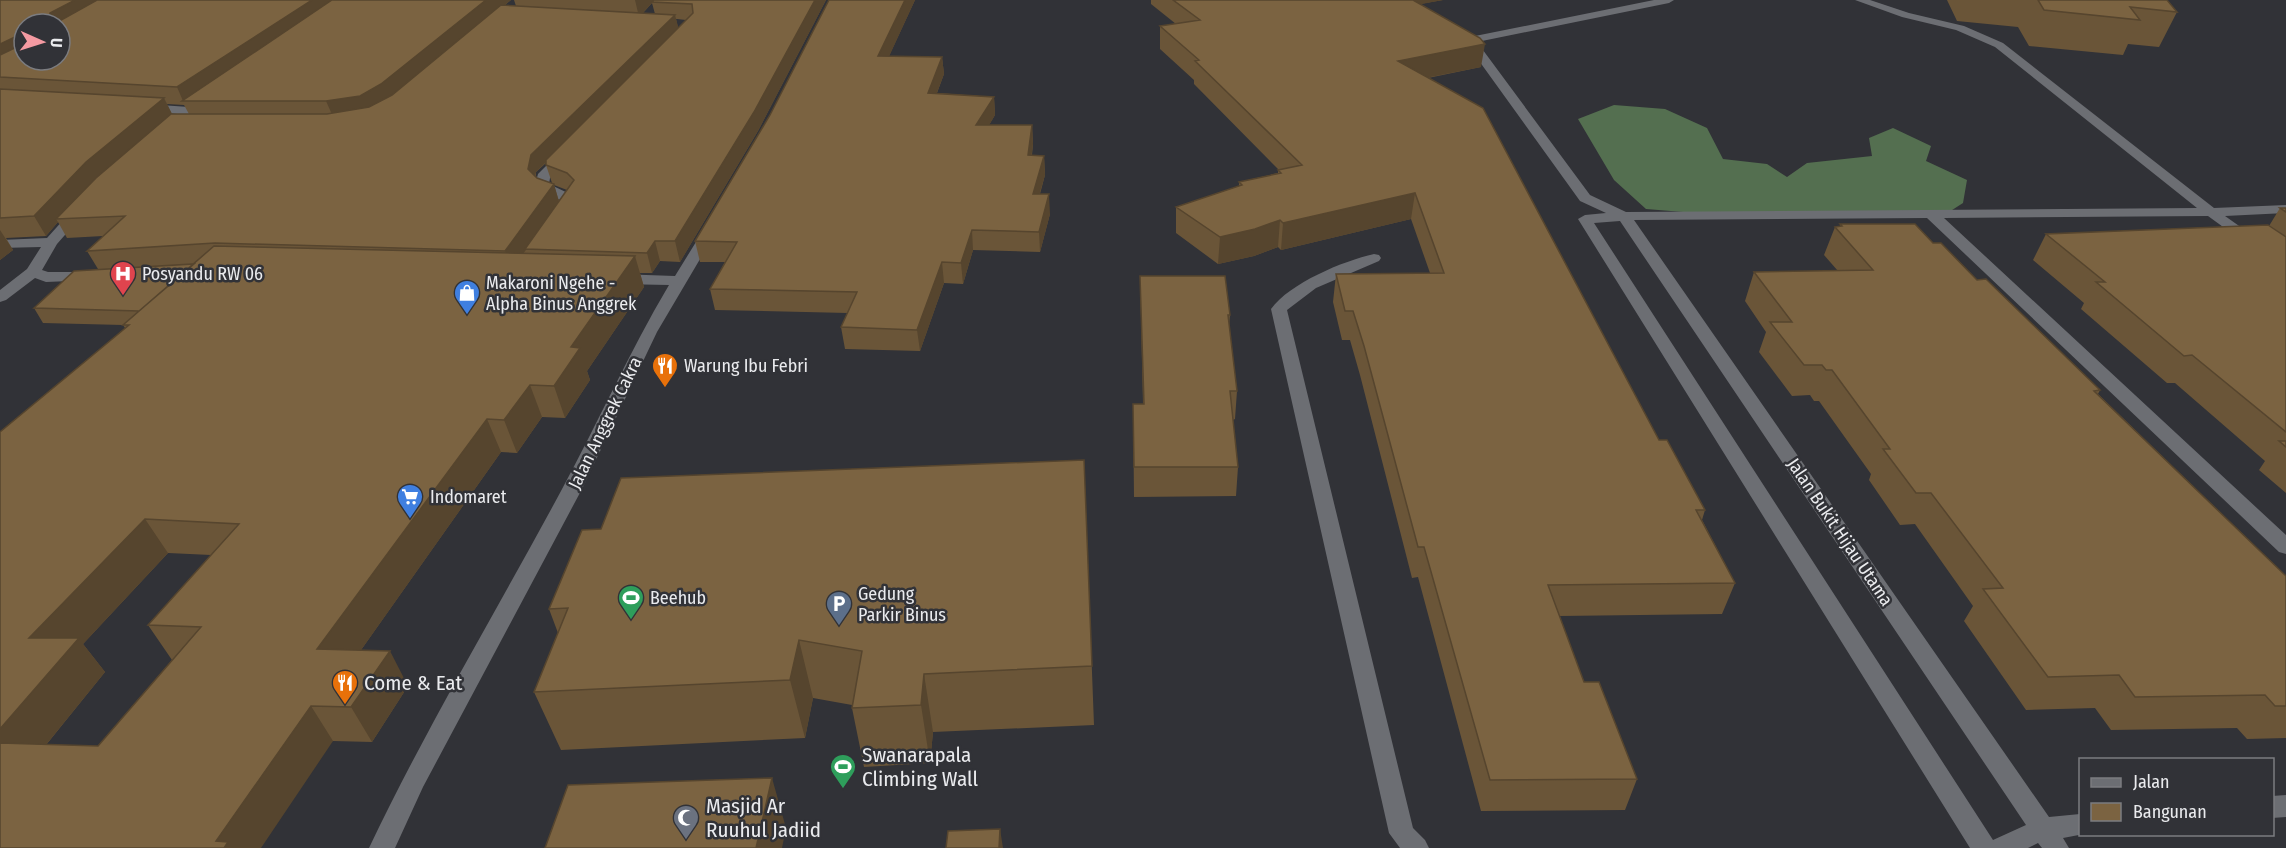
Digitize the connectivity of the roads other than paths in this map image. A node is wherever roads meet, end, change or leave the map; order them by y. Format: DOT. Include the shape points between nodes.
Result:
graph roads {
  1 [pos="1669,0"];
  2 [pos="1860,0"];
  3 [pos="130,107"];
  4 [pos="176,126"];
  5 [pos="576,144"];
  6 [pos="1585,198"];
  7 [pos="88,202"];
  8 [pos="2286,209"];
  9 [pos="2211,212"];
  10 [pos="1931,214"];
  11 [pos="1624,216"];
  12 [pos="1585,219"];
  13 [pos="715,221"];
  14 [pos="556,223"];
  15 [pos="51,242"];
  16 [pos="0,244"];
  17 [pos="1374,258"];
  18 [pos="2286,266"];
  19 [pos="33,272"];
  20 [pos="101,277"];
  21 [pos="600,278"];
  22 [pos="681,281"];
  23 [pos="0,297"];
  24 [pos="2286,548"];
  25 [pos="2079,825"];
  26 [pos="2049,838"];
  27 [pos="382,848"];
  28 [pos="1416,848"];
  29 [pos="1984,848"];
  30 [pos="2002,848"];
  1 -- 6 [label="street" via="1470,40"];
  2 -- 9 [label="street" via="1960,28 1999,45"];
  3 -- 4 [label="street" via="194,108"];
  5 -- 14 [label="street" via="543,177 542,185 548,193 570,200"];
  6 -- 11 [label="street"];
  6 -- 12 [label="street"];
  7 -- 15 [label="street"];
  8 -- 9 [label="street"];
  9 -- 10 [label="street"];
  9 -- 18 [label="street"];
  10 -- 11 [label="street"];
  10 -- 24 [label="street"];
  11 -- 12 [label="street"];
  11 -- 26 [label="street, Jalan Bukit Hijau Utama"];
  12 -- 29 [label="street"];
  13 -- 22 [label="street, Jalan Anggrek Cakra"];
  15 -- 16 [label="street"];
  15 -- 19 [label="street"];
  17 -- 28 [label="street" via="1306,288 1279,309 1402,833"];
  19 -- 20 [label="street" via="67,279"];
  19 -- 23 [label="street"];
  21 -- 22 [label="street"];
  22 -- 27 [label="street, Jalan Anggrek Cakra" via="649,332 572,489 412,783"];
  25 -- 26 [label="street"];
  26 -- 30 [label="street"];
}
